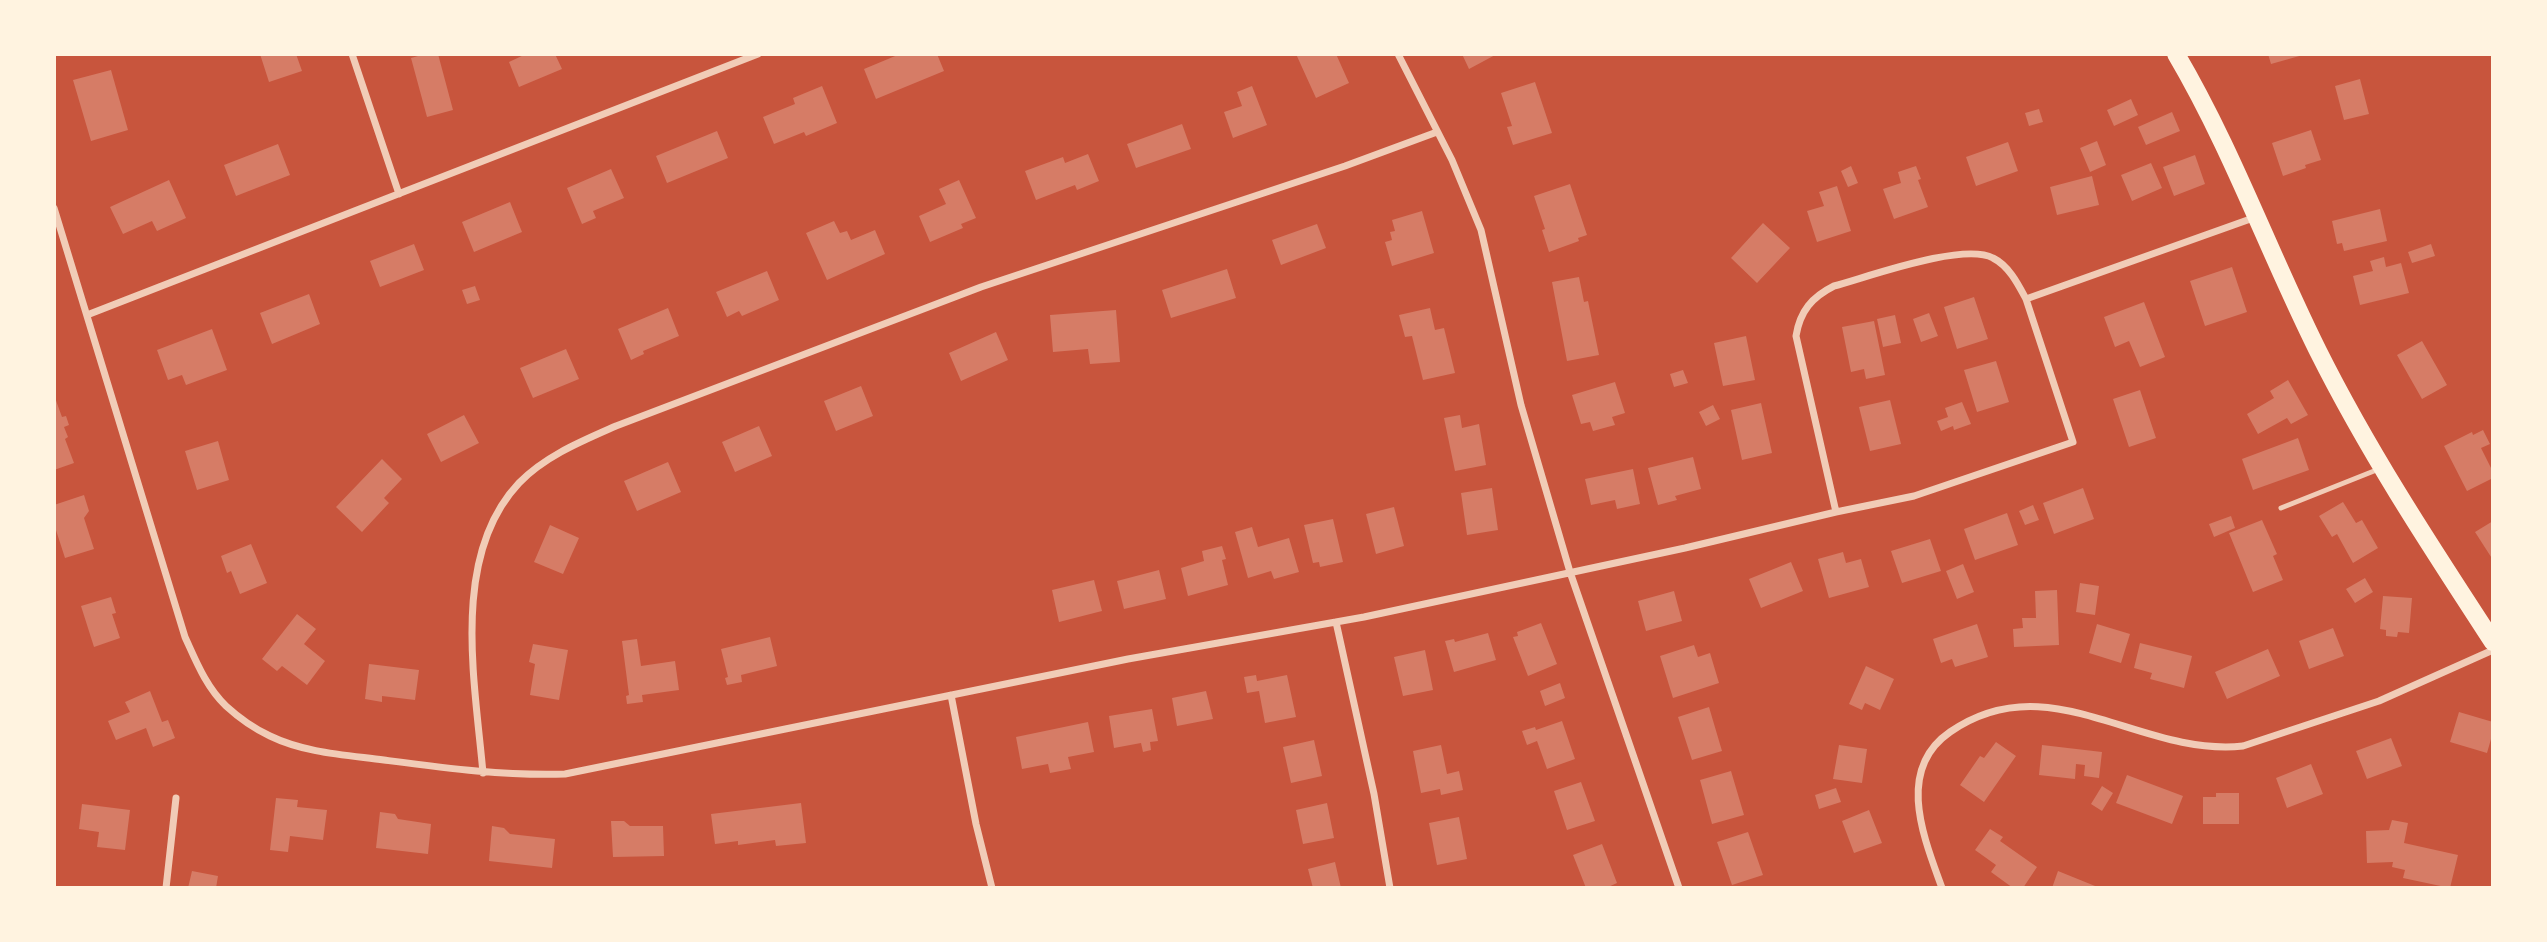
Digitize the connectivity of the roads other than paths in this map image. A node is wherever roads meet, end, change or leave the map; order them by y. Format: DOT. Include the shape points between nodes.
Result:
graph roads {
  1 [pos="352,54"];
  2 [pos="758,54"];
  3 [pos="1398,54"];
  4 [pos="2176,54"];
  5 [pos="1437,132"];
  6 [pos="399,194"];
  7 [pos="54,208"];
  8 [pos="2256,217"];
  9 [pos="2026,299"];
  10 [pos="88,315"];
  11 [pos="2382,468"];
  12 [pos="2281,508"];
  13 [pos="1836,512"];
  14 [pos="1570,572"];
  15 [pos="1336,622"];
  16 [pos="2493,642"];
  17 [pos="2493,650"];
  18 [pos="951,695"];
  19 [pos="484,773"];
  20 [pos="176,798"];
  21 [pos="166,888"];
  22 [pos="992,888"];
  23 [pos="1390,888"];
  24 [pos="1679,888"];
  25 [pos="1942,888"];
  1 -- 6 [label="street"];
  2 -- 6 [label="street"];
  3 -- 5 [label="street"];
  4 -- 8 [label="main road" via="2200,94"];
  5 -- 14 [label="street" via="1481,230 1521,405"];
  5 -- 19 [label="street" via="981,287 616,426 540,466 502,504 480,553 472,643"];
  6 -- 10 [label="street"];
  7 -- 10 [label="street"];
  8 -- 9 [label="street"];
  8 -- 11 [label="main road" via="2317,349"];
  9 -- 13 [label="street" via="2073,442 1914,496"];
  9 -- 13 [label="street" via="2004,266 1991,256 1973,254 1941,256 1835,286 1808,304 1796,336"];
  10 -- 19 [label="street" via="185,637 209,685 225,705 269,736 301,747"];
  11 -- 12 [label="lane"];
  11 -- 16 [label="main road"];
  13 -- 14 [label="street"];
  14 -- 15 [label="street"];
  14 -- 24 [label="street"];
  15 -- 18 [label="street"];
  15 -- 23 [label="street"];
  17 -- 25 [label="street" via="2379,701 2243,746 2185,744 2059,709 2005,707 1983,713 1943,737 1930,751 1916,792 1925,839"];
  18 -- 19 [label="street" via="565,774"];
  18 -- 22 [label="street"];
  20 -- 21 [label="street"];
}
